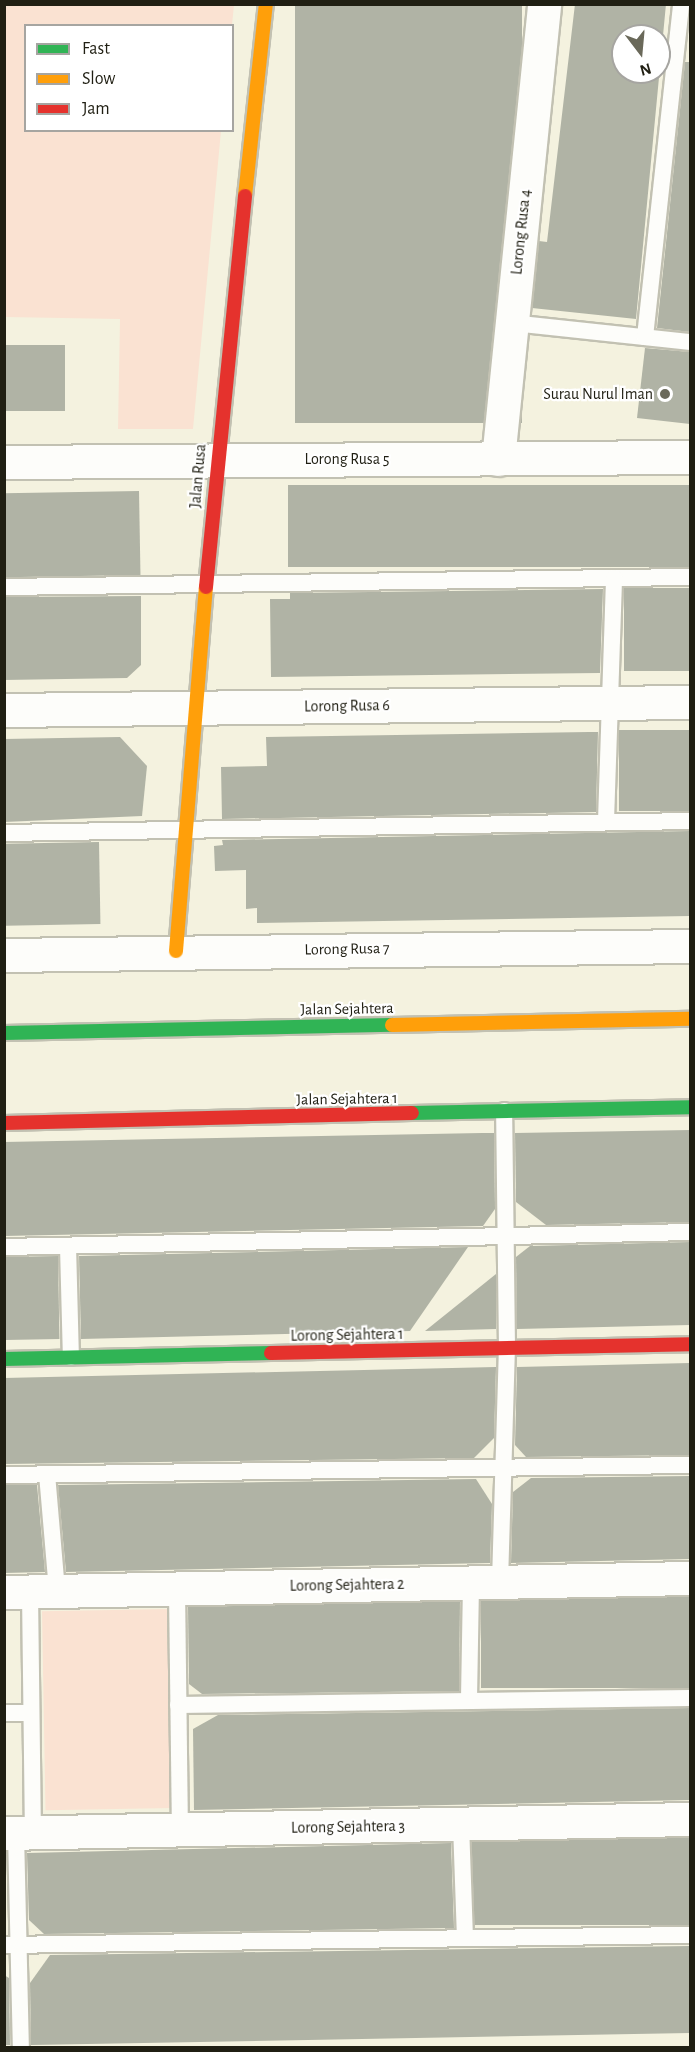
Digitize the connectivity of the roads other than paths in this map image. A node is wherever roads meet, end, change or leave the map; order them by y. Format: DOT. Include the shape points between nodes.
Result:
graph roads {
  1 [pos="266,4"];
  2 [pos="544,4"];
  3 [pos="681,4"];
  4 [pos="683,50"];
  5 [pos="512,323"];
  6 [pos="645,337"];
  7 [pos="690,342"];
  8 [pos="690,457"];
  9 [pos="216,459"];
  10 [pos="498,459"];
  11 [pos="4,462"];
  12 [pos="690,577"];
  13 [pos="615,578"];
  14 [pos="204,584"];
  15 [pos="4,587"];
  16 [pos="690,702"];
  17 [pos="611,703"];
  18 [pos="194,708"];
  19 [pos="4,710"];
  20 [pos="690,820"];
  21 [pos="606,821"];
  22 [pos="184,830"];
  23 [pos="4,833"];
  24 [pos="690,946"];
  25 [pos="176,951"];
  26 [pos="4,955"];
  27 [pos="690,1019"];
  28 [pos="4,1032"];
  29 [pos="690,1107"];
  30 [pos="504,1112"];
  31 [pos="4,1123"];
  32 [pos="690,1232"];
  33 [pos="506,1233"];
  34 [pos="68,1246"];
  35 [pos="4,1247"];
  36 [pos="690,1344"];
  37 [pos="507,1348"];
  38 [pos="71,1357"];
  39 [pos="4,1359"];
  40 [pos="690,1465"];
  41 [pos="504,1468"];
  42 [pos="47,1474"];
  43 [pos="4,1475"];
  44 [pos="690,1578"];
  45 [pos="485,1583"];
  46 [pos="177,1588"];
  47 [pos="31,1592"];
  48 [pos="690,1698"];
  49 [pos="469,1700"];
  50 [pos="178,1705"];
  51 [pos="4,1713"];
  52 [pos="31,1713"];
  53 [pos="690,1819"];
  54 [pos="461,1824"];
  55 [pos="180,1830"];
  56 [pos="18,1833"];
  57 [pos="690,1935"];
  58 [pos="465,1936"];
  59 [pos="11,1945"];
  60 [pos="21,2048"];
  1 -- 9 [label="street, Jalan Rusa"];
  2 -- 5 [label="street, Lorong Rusa 4"];
  3 -- 4 [label="lane"];
  4 -- 6 [label="lane"];
  5 -- 6 [label="lane"];
  5 -- 10 [label="street, Lorong Rusa 4"];
  6 -- 7 [label="lane"];
  8 -- 10 [label="street, Lorong Rusa 5"];
  9 -- 10 [label="street, Lorong Rusa 5"];
  9 -- 11 [label="street, Lorong Rusa 5"];
  9 -- 14 [label="street, Jalan Rusa"];
  12 -- 13 [label="lane"];
  13 -- 14 [label="lane"];
  13 -- 17 [label="lane"];
  14 -- 15 [label="lane"];
  14 -- 18 [label="street, Jalan Rusa"];
  16 -- 17 [label="street, Lorong Rusa 6"];
  17 -- 18 [label="street, Lorong Rusa 6"];
  17 -- 21 [label="lane"];
  18 -- 19 [label="street, Lorong Rusa 6"];
  18 -- 22 [label="street, Jalan Rusa"];
  20 -- 21 [label="lane"];
  21 -- 22 [label="lane"];
  22 -- 23 [label="lane"];
  22 -- 25 [label="street, Jalan Rusa"];
  24 -- 25 [label="street, Lorong Rusa 7"];
  25 -- 26 [label="street, Lorong Rusa 7"];
  27 -- 28 [label="street, Jalan Sejahtera"];
  29 -- 30 [label="street, Jalan Sejahtera 1"];
  30 -- 31 [label="street, Jalan Sejahtera 1"];
  30 -- 33 [label="lane"];
  32 -- 33 [label="lane"];
  33 -- 34 [label="lane"];
  33 -- 37 [label="lane"];
  34 -- 35 [label="lane"];
  34 -- 38 [label="lane"];
  36 -- 37 [label="street, Lorong Sejahtera 1"];
  37 -- 38 [label="street, Lorong Sejahtera 1"];
  37 -- 41 [label="lane"];
  38 -- 39 [label="street, Lorong Sejahtera 1"];
  40 -- 41 [label="lane"];
  41 -- 42 [label="lane"];
  41 -- 45 [label="lane"];
  42 -- 43 [label="lane"];
  42 -- 47 [label="lane"];
  44 -- 45 [label="street, Lorong Sejahtera 2"];
  45 -- 46 [label="street, Lorong Sejahtera 2"];
  45 -- 49 [label="lane"];
  46 -- 47 [label="street, Lorong Sejahtera 2"];
  46 -- 50 [label="lane"];
  47 -- 52 [label="lane"];
  48 -- 49 [label="lane"];
  49 -- 50 [label="lane"];
  50 -- 55 [label="lane"];
  51 -- 52 [label="lane"];
  52 -- 56 [label="lane"];
  53 -- 54 [label="street, Lorong Sejahtera 3"];
  54 -- 55 [label="street, Lorong Sejahtera 3"];
  54 -- 58 [label="lane"];
  55 -- 56 [label="street, Lorong Sejahtera 3"];
  56 -- 59 [label="lane"];
  57 -- 58 [label="lane"];
  58 -- 59 [label="lane"];
  59 -- 60 [label="lane"];
}
